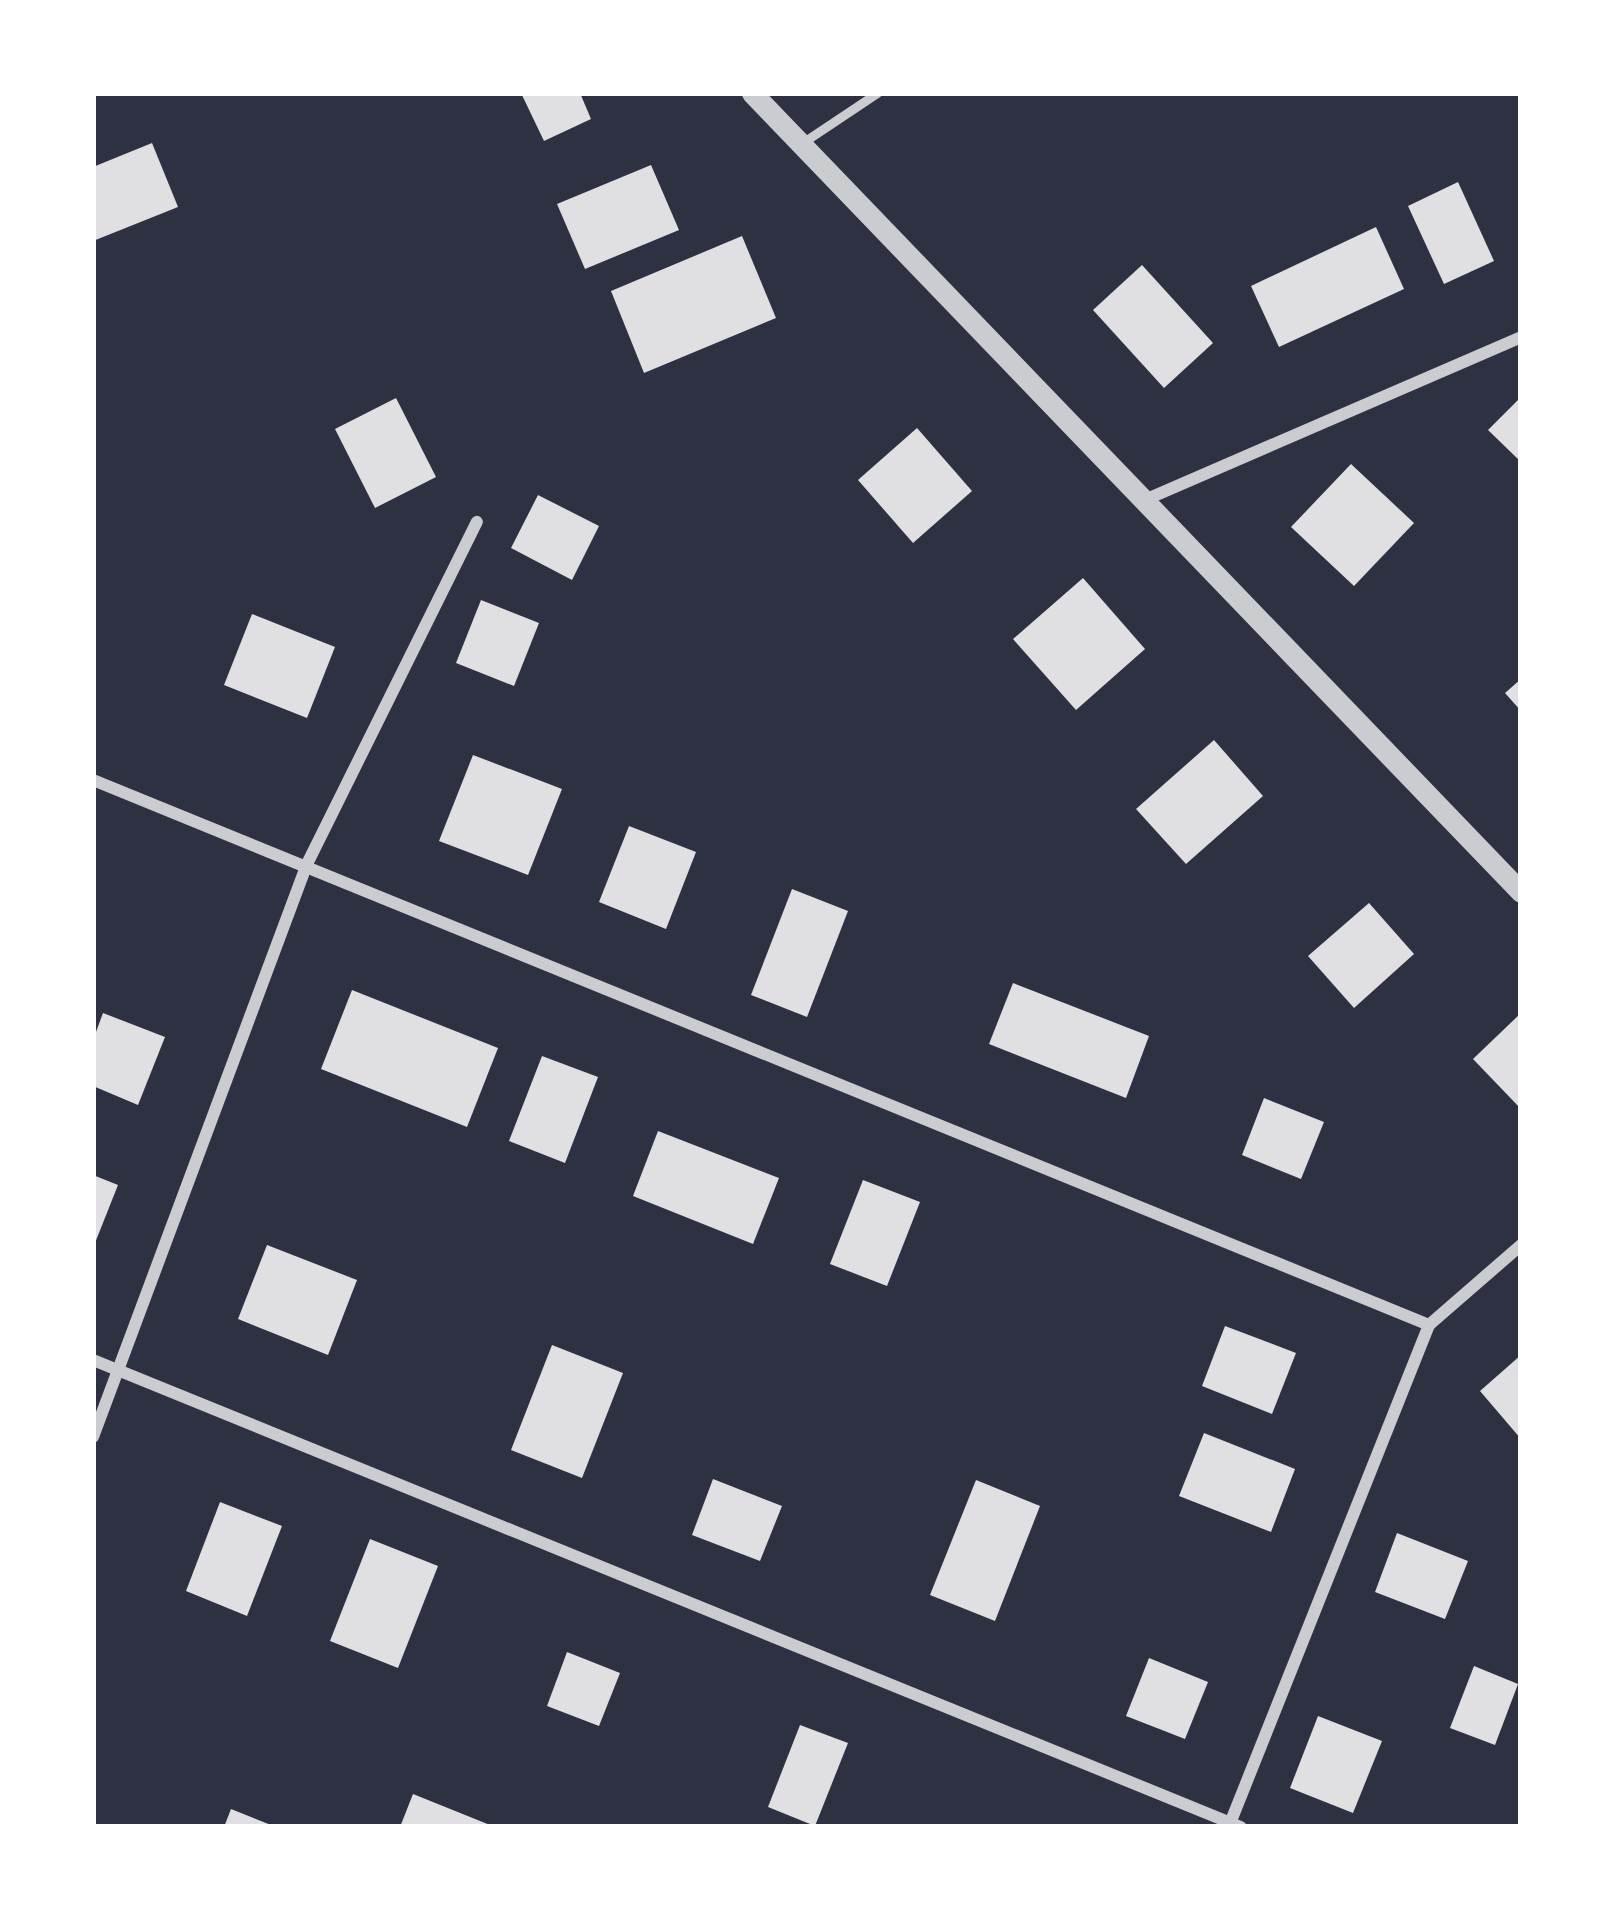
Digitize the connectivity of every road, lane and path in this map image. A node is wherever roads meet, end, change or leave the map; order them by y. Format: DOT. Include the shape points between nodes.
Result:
graph roads {
  1 [pos="752,93"];
  2 [pos="877,93"];
  3 [pos="802,143"];
  4 [pos="1521,337"];
  5 [pos="1147,500"];
  6 [pos="476,522"];
  7 [pos="93,780"];
  8 [pos="307,864"];
  9 [pos="1521,892"];
  10 [pos="1521,1245"];
  11 [pos="1430,1325"];
  12 [pos="93,1360"];
  13 [pos="121,1371"];
  14 [pos="93,1437"];
  15 [pos="1233,1826"];
  1 -- 3 [label="street"];
  2 -- 3 [label="lane"];
  3 -- 5 [label="street"];
  4 -- 5 [label="street"];
  5 -- 9 [label="street"];
  6 -- 8 [label="street"];
  7 -- 8 [label="street"];
  8 -- 11 [label="street"];
  8 -- 13 [label="street"];
  10 -- 11 [label="street"];
  11 -- 15 [label="street"];
  12 -- 13 [label="street"];
  13 -- 14 [label="street"];
  13 -- 15 [label="street"];
}
